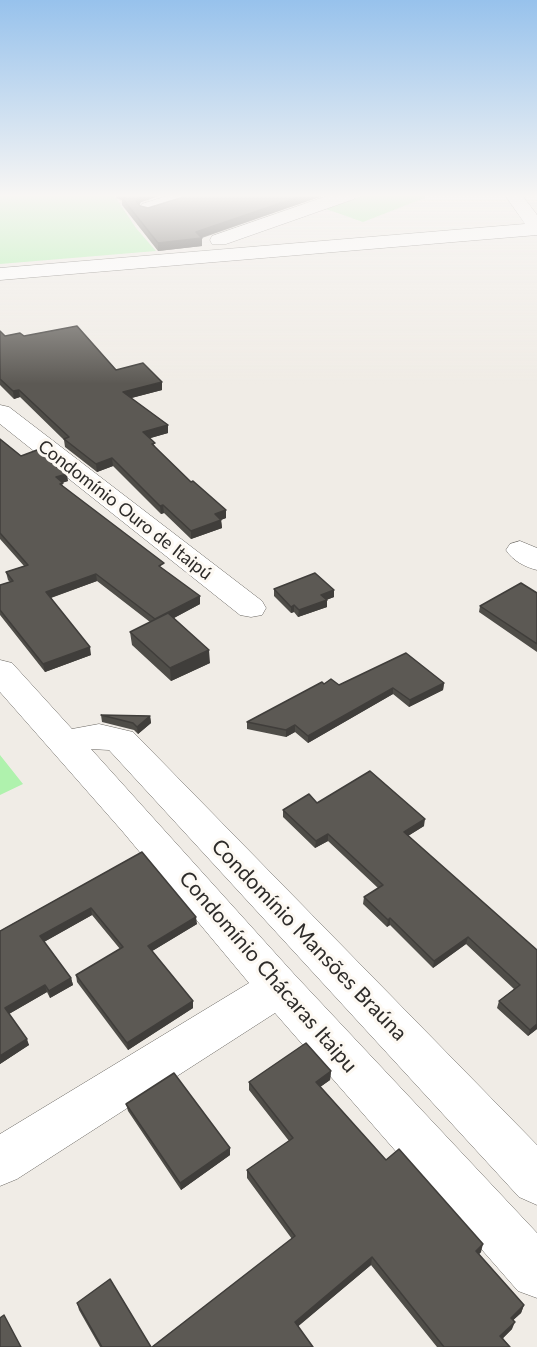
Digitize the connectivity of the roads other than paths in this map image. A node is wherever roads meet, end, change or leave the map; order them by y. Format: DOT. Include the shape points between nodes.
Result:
graph roads {
  1 [pos="193,258"];
  2 [pos="0,274"];
  3 [pos="0,412"];
  4 [pos="251,608"];
  5 [pos="0,671"];
  6 [pos="67,744"];
  7 [pos="279,987"];
  8 [pos="0,1162"];
  9 [pos="537,1180"];
  10 [pos="537,1272"];
  1 -- 2 [label="street"];
  3 -- 4 [label="street, Condomínio Ouro de Itaipú"];
  5 -- 6 [label="street, Condomínio Chácaras Itaipu"];
  6 -- 7 [label="street, Condomínio Chácaras Itaipu"];
  6 -- 9 [label="street, Condomínio Mansões Braúna" via="85,736 121,741"];
  7 -- 8 [label="street"];
  7 -- 10 [label="street, Condomínio Chácaras Itaipu"];
}
